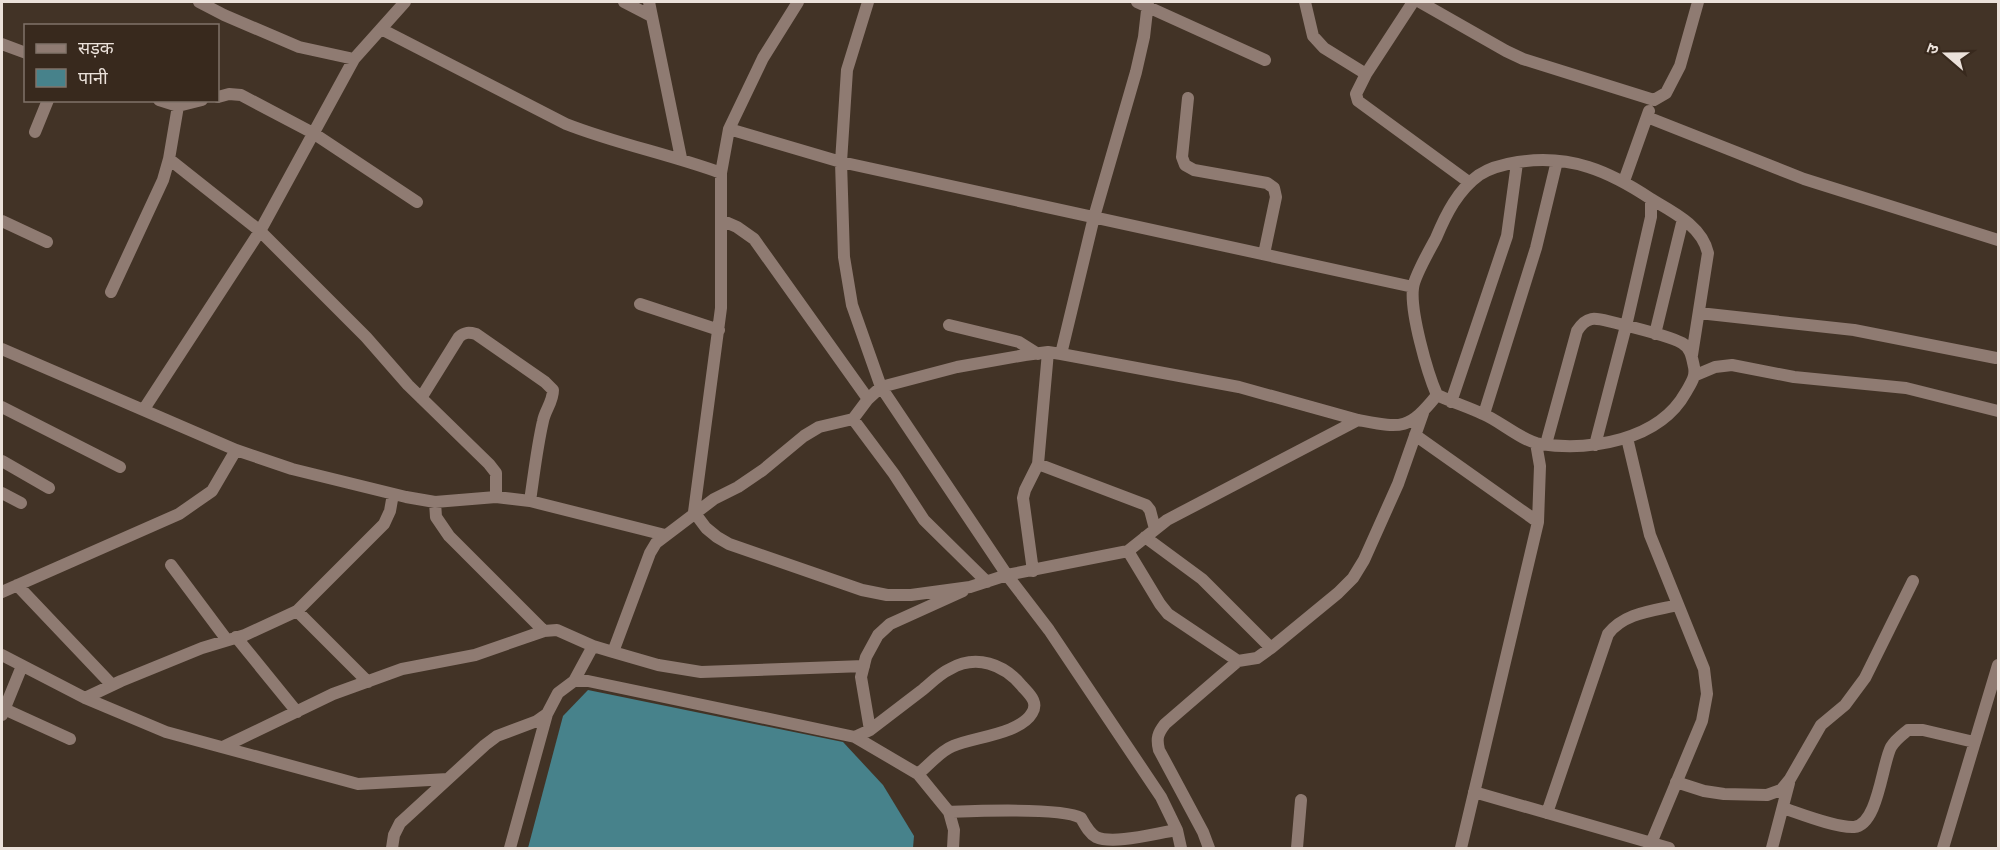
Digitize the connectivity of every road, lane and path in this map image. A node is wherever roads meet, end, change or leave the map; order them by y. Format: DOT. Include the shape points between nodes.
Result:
graph roads {
  1 [pos="200,2"];
  2 [pos="405,2"];
  3 [pos="624,2"];
  4 [pos="649,2"];
  5 [pos="798,2"];
  6 [pos="867,2"];
  7 [pos="1305,2"];
  8 [pos="1413,2"];
  9 [pos="1698,2"];
  10 [pos="1144,3"];
  11 [pos="1427,3"];
  12 [pos="651,16"];
  13 [pos="381,29"];
  14 [pos="2,44"];
  15 [pos="24,52"];
  16 [pos="354,59"];
  17 [pos="1265,60"];
  18 [pos="1366,74"];
  19 [pos="219,97"];
  20 [pos="1188,98"];
  21 [pos="1654,100"];
  22 [pos="47,102"];
  23 [pos="165,102"];
  24 [pos="194,102"];
  25 [pos="178,106"];
  26 [pos="1647,117"];
  27 [pos="729,129"];
  28 [pos="35,132"];
  29 [pos="314,133"];
  30 [pos="681,158"];
  31 [pos="169,159"];
  32 [pos="1557,160"];
  33 [pos="841,162"];
  34 [pos="1517,163"];
  35 [pos="721,173"];
  36 [pos="1624,181"];
  37 [pos="1470,183"];
  38 [pos="1652,199"];
  39 [pos="417,202"];
  40 [pos="1094,217"];
  41 [pos="1683,219"];
  42 [pos="721,220"];
  43 [pos="2,221"];
  44 [pos="260,231"];
  45 [pos="1998,240"];
  46 [pos="47,242"];
  47 [pos="1264,254"];
  48 [pos="1413,287"];
  49 [pos="111,292"];
  50 [pos="640,304"];
  51 [pos="1699,313"];
  52 [pos="949,325"];
  53 [pos="1626,326"];
  54 [pos="719,330"];
  55 [pos="1655,334"];
  56 [pos="2,349"];
  57 [pos="1049,353"];
  58 [pos="1692,355"];
  59 [pos="1995,358"];
  60 [pos="1696,375"];
  61 [pos="881,387"];
  62 [pos="1437,395"];
  63 [pos="421,398"];
  64 [pos="868,399"];
  65 [pos="1451,402"];
  66 [pos="2,407"];
  67 [pos="144,410"];
  68 [pos="1998,411"];
  69 [pos="1423,413"];
  70 [pos="1484,414"];
  71 [pos="853,419"];
  72 [pos="1358,420"];
  73 [pos="1415,435"];
  74 [pos="1627,438"];
  75 [pos="1541,444"];
  76 [pos="1595,445"];
  77 [pos="236,450"];
  78 [pos="2,461"];
  79 [pos="1038,464"];
  80 [pos="120,467"];
  81 [pos="49,488"];
  82 [pos="2,493"];
  83 [pos="393,494"];
  84 [pos="496,497"];
  85 [pos="531,501"];
  86 [pos="21,502"];
  87 [pos="435,502"];
  88 [pos="694,512"];
  89 [pos="1538,522"];
  90 [pos="1150,533"];
  91 [pos="665,535"];
  92 [pos="1128,551"];
  93 [pos="171,565"];
  94 [pos="1033,571"];
  95 [pos="1007,575"];
  96 [pos="1913,581"];
  97 [pos="987,582"];
  98 [pos="17,585"];
  99 [pos="970,587"];
  100 [pos="2,592"];
  101 [pos="1678,605"];
  102 [pos="297,611"];
  103 [pos="544,631"];
  104 [pos="232,638"];
  105 [pos="593,646"];
  106 [pos="1271,648"];
  107 [pos="613,652"];
  108 [pos="2,655"];
  109 [pos="1238,661"];
  110 [pos="1998,665"];
  111 [pos="22,666"];
  112 [pos="864,666"];
  113 [pos="574,681"];
  114 [pos="368,682"];
  115 [pos="112,685"];
  116 [pos="85,699"];
  117 [pos="2,711"];
  118 [pos="297,712"];
  119 [pos="547,714"];
  120 [pos="870,730"];
  121 [pos="855,737"];
  122 [pos="70,739"];
  123 [pos="1974,742"];
  124 [pos="223,747"];
  125 [pos="918,774"];
  126 [pos="448,779"];
  127 [pos="1790,780"];
  128 [pos="1676,782"];
  129 [pos="1474,792"];
  130 [pos="1301,800"];
  131 [pos="1783,808"];
  132 [pos="949,812"];
  133 [pos="1547,813"];
  134 [pos="1177,830"];
  135 [pos="1650,846"];
  136 [pos="392,849"];
  137 [pos="510,849"];
  138 [pos="953,849"];
  139 [pos="1181,849"];
  140 [pos="1209,849"];
  141 [pos="1298,849"];
  142 [pos="1461,849"];
  143 [pos="1669,849"];
  144 [pos="1772,849"];
  145 [pos="1943,849"];
  1 -- 16 [label="street" via="299,47"];
  2 -- 13 [label="street"];
  3 -- 12 [label="street"];
  4 -- 12 [label="street"];
  5 -- 27 [label="street" via="763,58"];
  6 -- 33 [label="street" via="847,70"];
  7 -- 18 [label="street" via="1313,36 1324,48"];
  8 -- 18 [label="street"];
  9 -- 21 [label="street" via="1680,66 1666,93"];
  10 -- 17 [label="street"];
  10 -- 40 [label="street" via="1144,37 1136,72"];
  11 -- 21 [label="street" via="1506,51"];
  12 -- 30 [label="street"];
  13 -- 16 [label="street"];
  13 -- 30 [label="street" via="566,124"];
  14 -- 15 [label="street"];
  16 -- 29 [label="street"];
  18 -- 37 [label="street" via="1356,94 1358,101"];
  19 -- 29 [label="street" via="241,95"];
  20 -- 47 [label="street" via="1182,157 1185,165 1267,183 1274,188 1276,197"];
  21 -- 26 [label="street"];
  22 -- 28 [label="street"];
  23 -- 25 [label="street"];
  24 -- 25 [label="street"];
  25 -- 31 [label="street"];
  26 -- 36 [label="street"];
  26 -- 45 [label="street" via="1804,179"];
  27 -- 33 [label="street"];
  27 -- 35 [label="street"];
  29 -- 39 [label="street"];
  29 -- 44 [label="street"];
  30 -- 35 [label="street"];
  31 -- 44 [label="street"];
  31 -- 49 [label="street"];
  32 -- 34 [label="street"];
  32 -- 36 [label="street"];
  32 -- 70 [label="street" via="1536,248"];
  33 -- 40 [label="street"];
  33 -- 61 [label="street" via="847,281"];
  34 -- 37 [label="street" via="1480,174"];
  34 -- 65 [label="street" via="1507,236"];
  35 -- 42 [label="street"];
  36 -- 38 [label="street"];
  37 -- 48 [label="street" via="1449,210"];
  38 -- 41 [label="street"];
  38 -- 53 [label="street"];
  40 -- 47 [label="street"];
  40 -- 57 [label="street"];
  41 -- 51 [label="street" via="1706,242 1708,253"];
  41 -- 55 [label="street"];
  42 -- 54 [label="street"];
  42 -- 64 [label="street" via="754,239"];
  43 -- 46 [label="street"];
  44 -- 63 [label="street"];
  44 -- 67 [label="street"];
  47 -- 48 [label="street"];
  48 -- 62 [label="street" via="1427,372"];
  50 -- 54 [label="street"];
  51 -- 58 [label="street"];
  51 -- 59 [label="street" via="1854,330"];
  52 -- 57 [label="street"];
  53 -- 55 [label="street"];
  53 -- 75 [label="street" via="1593,318 1582,322"];
  53 -- 76 [label="street"];
  54 -- 88 [label="street"];
  55 -- 58 [label="street" via="1682,343"];
  56 -- 67 [label="street"];
  57 -- 61 [label="street" via="957,367"];
  57 -- 72 [label="street" via="1239,387"];
  57 -- 79 [label="street"];
  58 -- 60 [label="street"];
  60 -- 68 [label="street" via="1732,365 1794,378 1906,388"];
  60 -- 74 [label="street" via="1673,408 1656,423"];
  61 -- 64 [label="street"];
  61 -- 95 [label="street"];
  62 -- 65 [label="street"];
  62 -- 69 [label="street"];
  63 -- 84 [label="street" via="496,473"];
  63 -- 85 [label="street" via="459,337 470,332 545,382 553,390 553,398 541,430"];
  64 -- 71 [label="street"];
  65 -- 70 [label="street"];
  66 -- 80 [label="street"];
  67 -- 77 [label="street"];
  69 -- 72 [label="street" via="1407,424 1391,426"];
  69 -- 73 [label="street"];
  70 -- 75 [label="street"];
  71 -- 88 [label="street" via="804,435 763,470"];
  71 -- 97 [label="street" via="924,520"];
  72 -- 90 [label="street" via="1200,501"];
  73 -- 89 [label="street"];
  73 -- 106 [label="street" via="1398,484 1353,578"];
  74 -- 76 [label="street"];
  74 -- 101 [label="street" via="1650,535"];
  75 -- 76 [label="street"];
  75 -- 89 [label="street"];
  77 -- 83 [label="street" via="292,469"];
  77 -- 98 [label="street" via="212,491 179,514"];
  78 -- 81 [label="street"];
  79 -- 90 [label="street" via="1146,505 1152,514"];
  79 -- 94 [label="street" via="1023,498"];
  82 -- 86 [label="street"];
  83 -- 87 [label="street"];
  83 -- 102 [label="street" via="384,524"];
  84 -- 85 [label="street"];
  84 -- 87 [label="street"];
  85 -- 91 [label="street"];
  87 -- 103 [label="street" via="436,517 449,536"];
  88 -- 91 [label="street"];
  88 -- 99 [label="street" via="706,528 729,544 862,590 911,595"];
  89 -- 129 [label="street"];
  90 -- 92 [label="street"];
  90 -- 106 [label="street"];
  91 -- 107 [label="street" via="650,553"];
  92 -- 94 [label="street"];
  92 -- 109 [label="street" via="1168,614"];
  93 -- 104 [label="street"];
  94 -- 95 [label="street"];
  95 -- 97 [label="street"];
  95 -- 134 [label="street" via="1049,630 1154,787"];
  96 -- 127 [label="street" via="1865,678 1845,705 1821,724"];
  97 -- 99 [label="street"];
  98 -- 100 [label="street"];
  98 -- 115 [label="street"];
  99 -- 112 [label="street" via="890,624 878,635"];
  101 -- 128 [label="street" via="1704,669 1707,694 1702,721"];
  101 -- 133 [label="street" via="1632,615 1615,624 1608,634"];
  102 -- 104 [label="street"];
  102 -- 114 [label="street"];
  103 -- 105 [label="street" via="557,630"];
  103 -- 114 [label="street" via="475,655 402,669"];
  104 -- 115 [label="street"];
  104 -- 118 [label="street"];
  105 -- 107 [label="street"];
  105 -- 113 [label="street"];
  106 -- 109 [label="street" via="1257,658"];
  107 -- 112 [label="street" via="657,665 702,672"];
  108 -- 111 [label="street"];
  109 -- 140 [label="street" via="1166,724 1157,741"];
  110 -- 123 [label="street"];
  111 -- 116 [label="street"];
  111 -- 117 [label="street"];
  112 -- 120 [label="street" via="861,677"];
  113 -- 119 [label="street" via="558,693"];
  113 -- 121 [label="street"];
  114 -- 118 [label="street"];
  115 -- 116 [label="street"];
  116 -- 124 [label="street" via="166,732"];
  117 -- 122 [label="street"];
  118 -- 124 [label="street"];
  119 -- 126 [label="street" via="497,736"];
  119 -- 137 [label="street"];
  120 -- 121 [label="street"];
  120 -- 125 [label="street" via="949,669 975,661 1005,669 1034,699 1032,713 1025,721 946,749"];
  121 -- 125 [label="street"];
  123 -- 131 [label="street" via="1908,730 1891,747 1872,812 1856,827"];
  123 -- 145 [label="street"];
  124 -- 126 [label="street" via="358,784"];
  125 -- 132 [label="street"];
  126 -- 136 [label="street" via="400,823"];
  127 -- 128 [label="street" via="1781,790 1767,795 1704,791"];
  127 -- 131 [label="street"];
  128 -- 135 [label="street"];
  129 -- 133 [label="street"];
  129 -- 142 [label="street"];
  130 -- 141 [label="street"];
  131 -- 144 [label="street"];
  132 -- 134 [label="street" via="1067,813 1081,818 1095,836 1110,840"];
  132 -- 138 [label="street" via="954,830"];
  133 -- 135 [label="street"];
  134 -- 139 [label="street"];
  135 -- 143 [label="street"];
}
